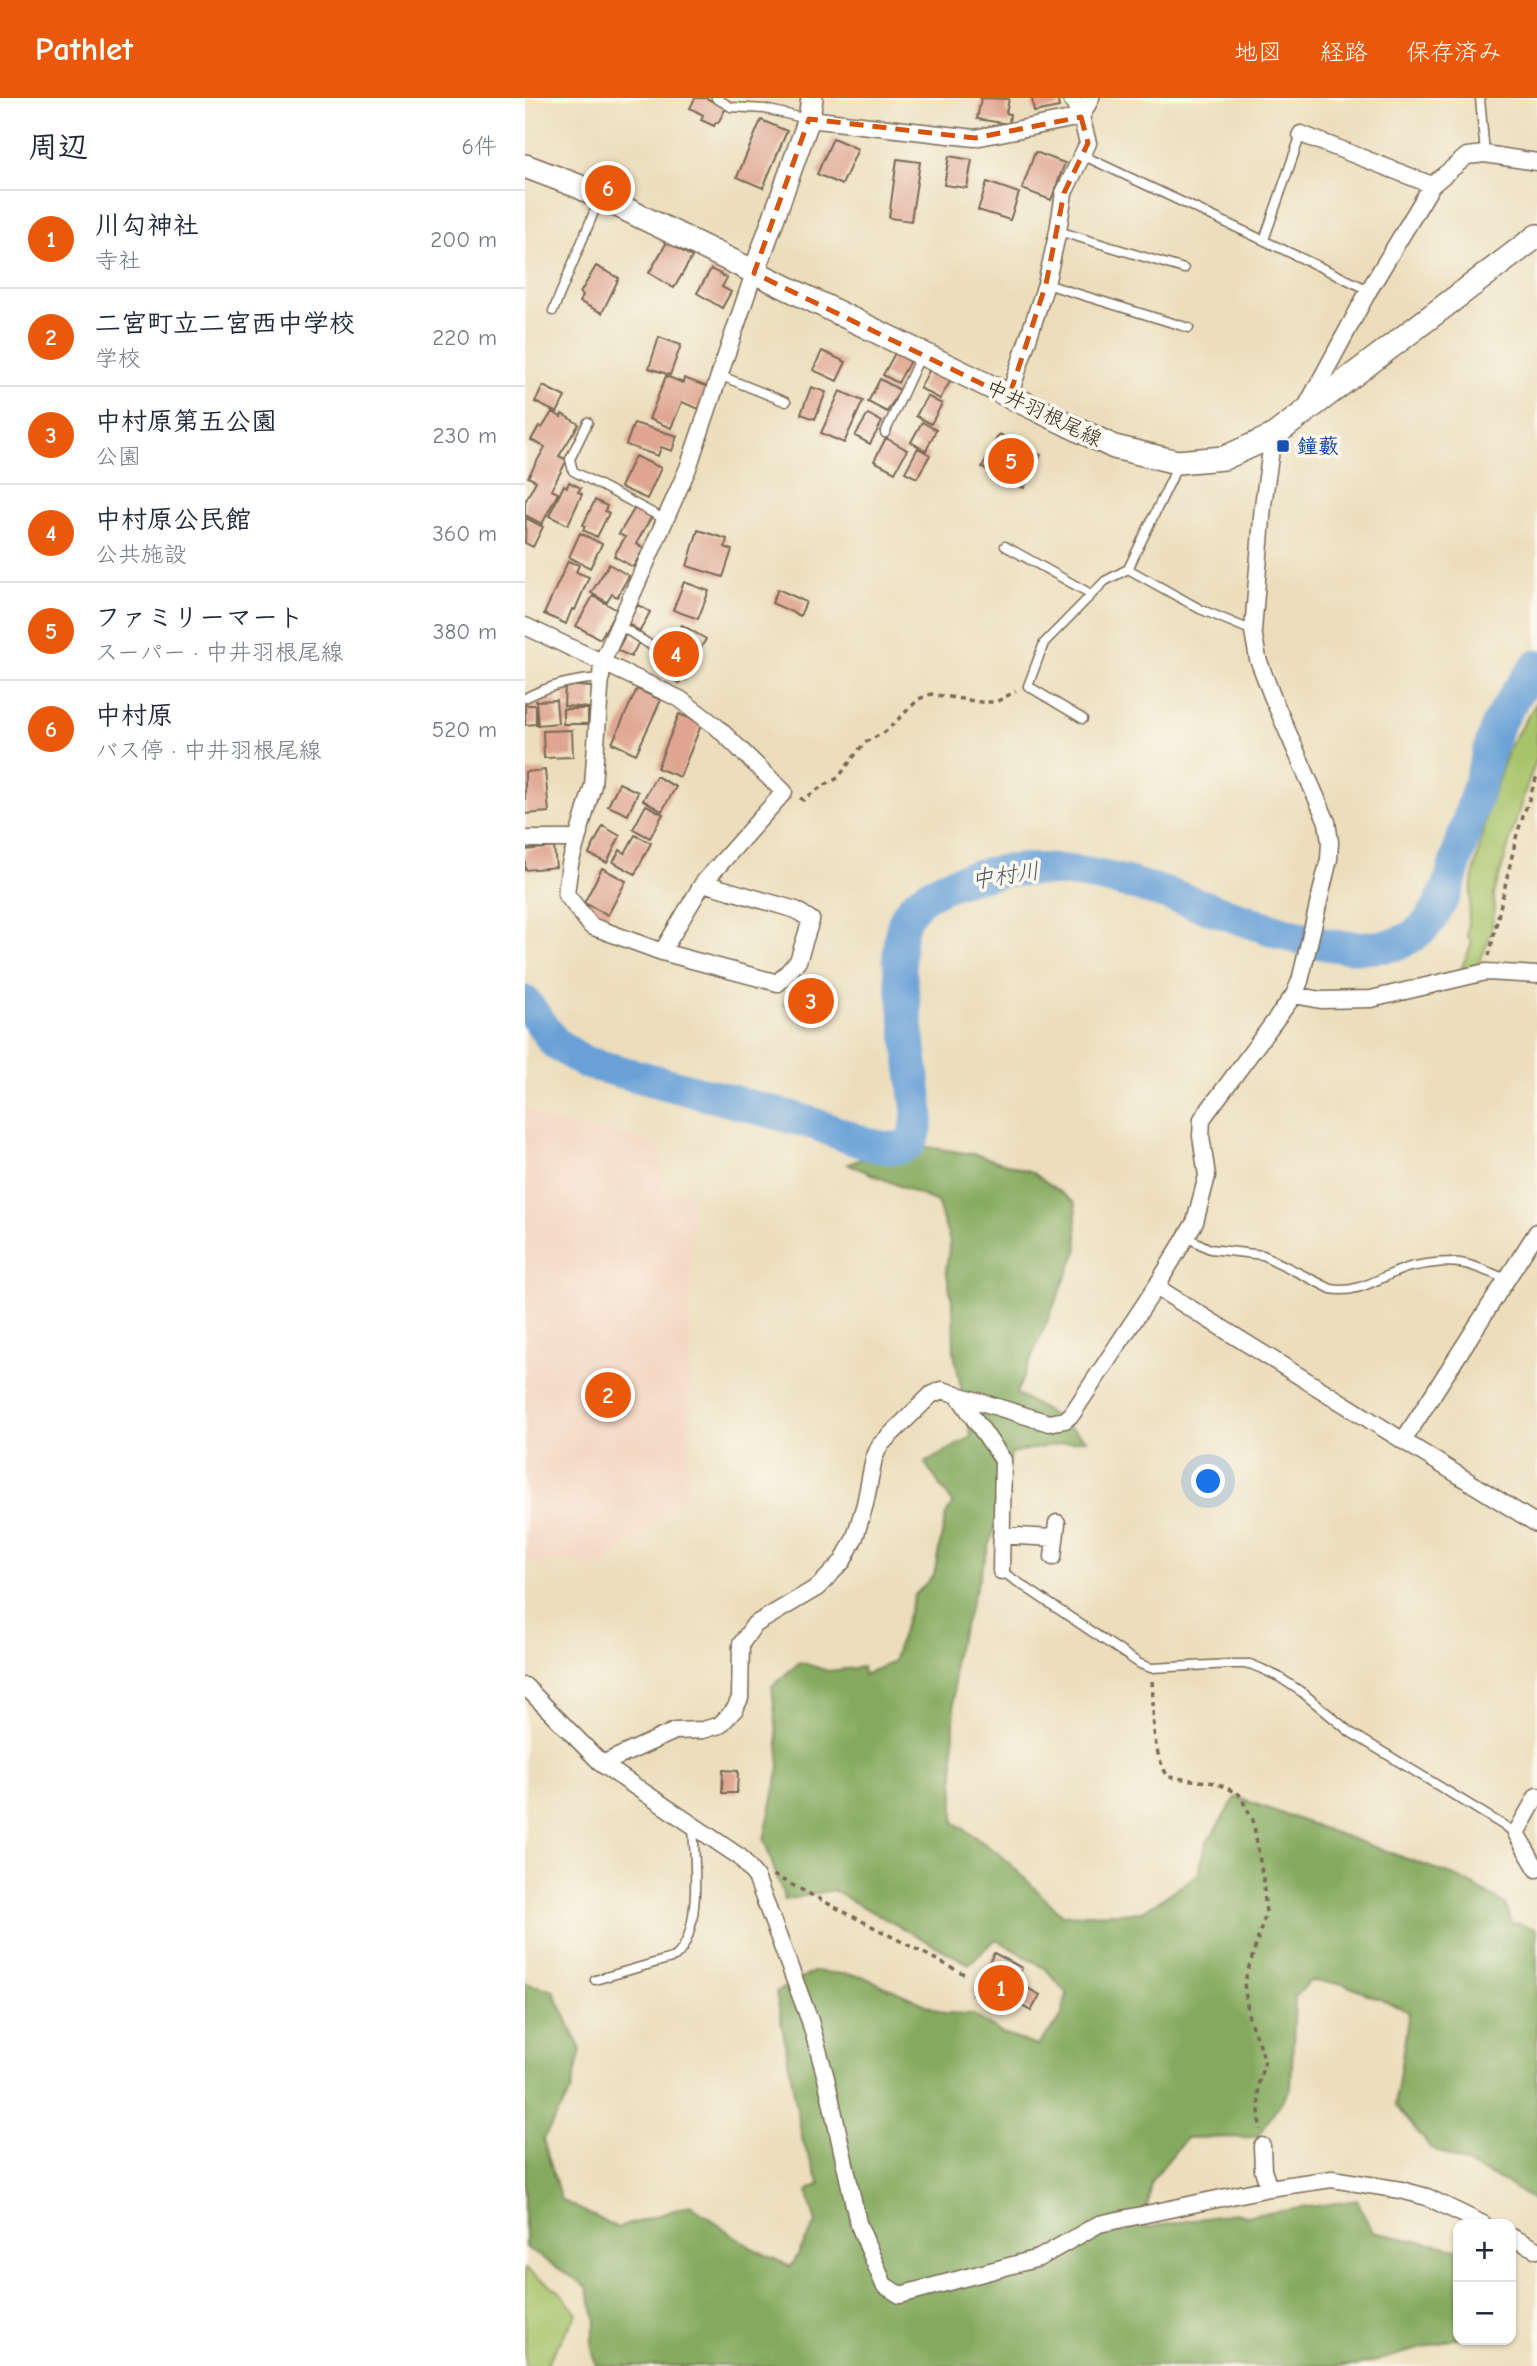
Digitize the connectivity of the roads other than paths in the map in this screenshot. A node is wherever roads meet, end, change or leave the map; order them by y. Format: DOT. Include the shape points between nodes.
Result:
graph roads {
  1 [pos="716,98"];
  2 [pos="1071,98"];
  3 [pos="1091,98"];
  4 [pos="1480,98"];
  5 [pos="810,109"];
  6 [pos="1081,117"];
  7 [pos="1301,134"];
  8 [pos="1485,154"];
  9 [pos="1082,155"];
  10 [pos="1537,162"];
  11 [pos="525,166"];
  12 [pos="1432,185"];
  13 [pos="600,197"];
  14 [pos="1058,230"];
  15 [pos="1537,236"];
  16 [pos="1263,240"];
  17 [pos="1184,269"];
  18 [pos="754,273"];
  19 [pos="1046,284"];
  20 [pos="1369,289"];
  21 [pos="553,311"];
  22 [pos="1189,328"];
  23 [pos="921,354"];
  24 [pos="719,375"];
  25 [pos="1009,397"];
  26 [pos="786,402"];
  27 [pos="1302,414"];
  28 [pos="588,422"];
  29 [pos="885,433"];
  30 [pos="1273,436"];
  31 [pos="1177,461"];
  32 [pos="666,520"];
  33 [pos="1005,546"];
  34 [pos="1128,569"];
  35 [pos="1091,594"];
  36 [pos="525,625"];
  37 [pos="619,625"];
  38 [pos="1253,631"];
  39 [pos="658,650"];
  40 [pos="602,671"];
  41 [pos="525,698"];
  42 [pos="1083,719"];
  43 [pos="525,839"];
  44 [pos="577,839"];
  45 [pos="703,883"];
  46 [pos="662,952"];
  47 [pos="1537,975"];
  48 [pos="1297,988"];
  49 [pos="1537,1232"];
  50 [pos="1186,1237"];
  51 [pos="1507,1279"];
  52 [pos="1156,1287"];
  53 [pos="957,1394"];
  54 [pos="1403,1441"];
  55 [pos="1537,1524"];
  56 [pos="1001,1535"];
  57 [pos="1053,1557"];
  58 [pos="1001,1571"];
  59 [pos="525,1686"];
  60 [pos="602,1764"];
  61 [pos="1537,1796"];
  62 [pos="693,1824"];
  63 [pos="1515,1833"];
  64 [pos="1537,1870"];
  65 [pos="595,1980"];
  66 [pos="1262,2146"];
  67 [pos="1269,2188"];
  68 [pos="1473,2219"];
  69 [pos="1516,2240"];
  70 [pos="1537,2250"];
  1 -- 5 [label="lane" via="731,107"];
  2 -- 6 [label="street"];
  3 -- 6 [label="street"];
  4 -- 8 [label="lane"];
  5 -- 6 [label="street" via="975,138"];
  5 -- 18 [label="street"];
  6 -- 9 [label="street" via="1088,143"];
  7 -- 12 [label="street"];
  7 -- 16 [label="lane"];
  8 -- 10 [label="street"];
  8 -- 12 [label="street" via="1467,156"];
  9 -- 14 [label="street" via="1064,193"];
  9 -- 16 [label="lane"];
  11 -- 13 [label="main road, 中井羽根尾線"];
  12 -- 20 [label="street"];
  13 -- 18 [label="main road, 中井羽根尾線"];
  13 -- 21 [label="lane"];
  14 -- 17 [label="lane"];
  14 -- 19 [label="street"];
  15 -- 27 [label="main road, 中井羽根尾線"];
  16 -- 20 [label="lane"];
  18 -- 23 [label="main road, 中井羽根尾線"];
  18 -- 24 [label="street"];
  19 -- 22 [label="lane"];
  19 -- 25 [label="street"];
  20 -- 27 [label="street"];
  23 -- 25 [label="main road, 中井羽根尾線"];
  23 -- 29 [label="lane"];
  24 -- 26 [label="lane"];
  24 -- 32 [label="street"];
  25 -- 31 [label="main road, 中井羽根尾線" via="1114,447"];
  27 -- 30 [label="main road, 中井羽根尾線"];
  28 -- 32 [label="lane" via="570,459 573,471"];
  30 -- 31 [label="main road, 中井羽根尾線" via="1224,457"];
  30 -- 38 [label="street"];
  31 -- 34 [label="lane"];
  32 -- 37 [label="street"];
  33 -- 35 [label="lane"];
  34 -- 35 [label="lane"];
  34 -- 38 [label="lane" via="1200,609"];
  35 -- 42 [label="lane" via="1044,643 1028,686"];
  36 -- 40 [label="street"];
  37 -- 39 [label="lane"];
  37 -- 40 [label="street"];
  38 -- 48 [label="street" via="1272,696 1327,822 1329,859"];
  40 -- 41 [label="lane"];
  40 -- 44 [label="street" via="593,785"];
  40 -- 45 [label="street" via="680,699 717,727 784,792"];
  43 -- 44 [label="street"];
  44 -- 46 [label="street" via="566,894 591,926"];
  45 -- 46 [label="street"];
  45 -- 46 [label="street" via="796,910 811,920 797,961 778,983"];
  47 -- 48 [label="street" via="1486,972 1371,999 1321,1000"];
  48 -- 50 [label="street" via="1202,1119 1207,1176 1195,1222"];
  49 -- 51 [label="street"];
  50 -- 51 [label="lane" via="1210,1249 1263,1255 1343,1292 1409,1267 1459,1263"];
  50 -- 52 [label="street"];
  51 -- 54 [label="street"];
  52 -- 53 [label="street" via="1079,1406 1065,1420 1049,1423"];
  52 -- 54 [label="street"];
  53 -- 56 [label="street" via="1003,1460"];
  53 -- 60 [label="street" via="941,1390 931,1395 880,1445 855,1537 833,1573 743,1637 740,1698 728,1718 711,1729 675,1731"];
  54 -- 55 [label="street"];
  56 -- 57 [label="street" via="1055,1531"];
  56 -- 58 [label="street"];
  58 -- 63 [label="lane" via="1135,1662 1151,1668 1250,1664 1271,1673 1350,1732"];
  59 -- 60 [label="street"];
  60 -- 62 [label="street"];
  61 -- 63 [label="street"];
  62 -- 65 [label="lane" via="697,1884 682,1951"];
  62 -- 67 [label="street" via="740,1857 760,1886 810,2021 858,2223 884,2285 900,2295 1039,2258 1098,2224"];
  63 -- 64 [label="street"];
  66 -- 67 [label="street"];
  67 -- 68 [label="street" via="1332,2179 1427,2197"];
  69 -- 70 [label="street"];
}
